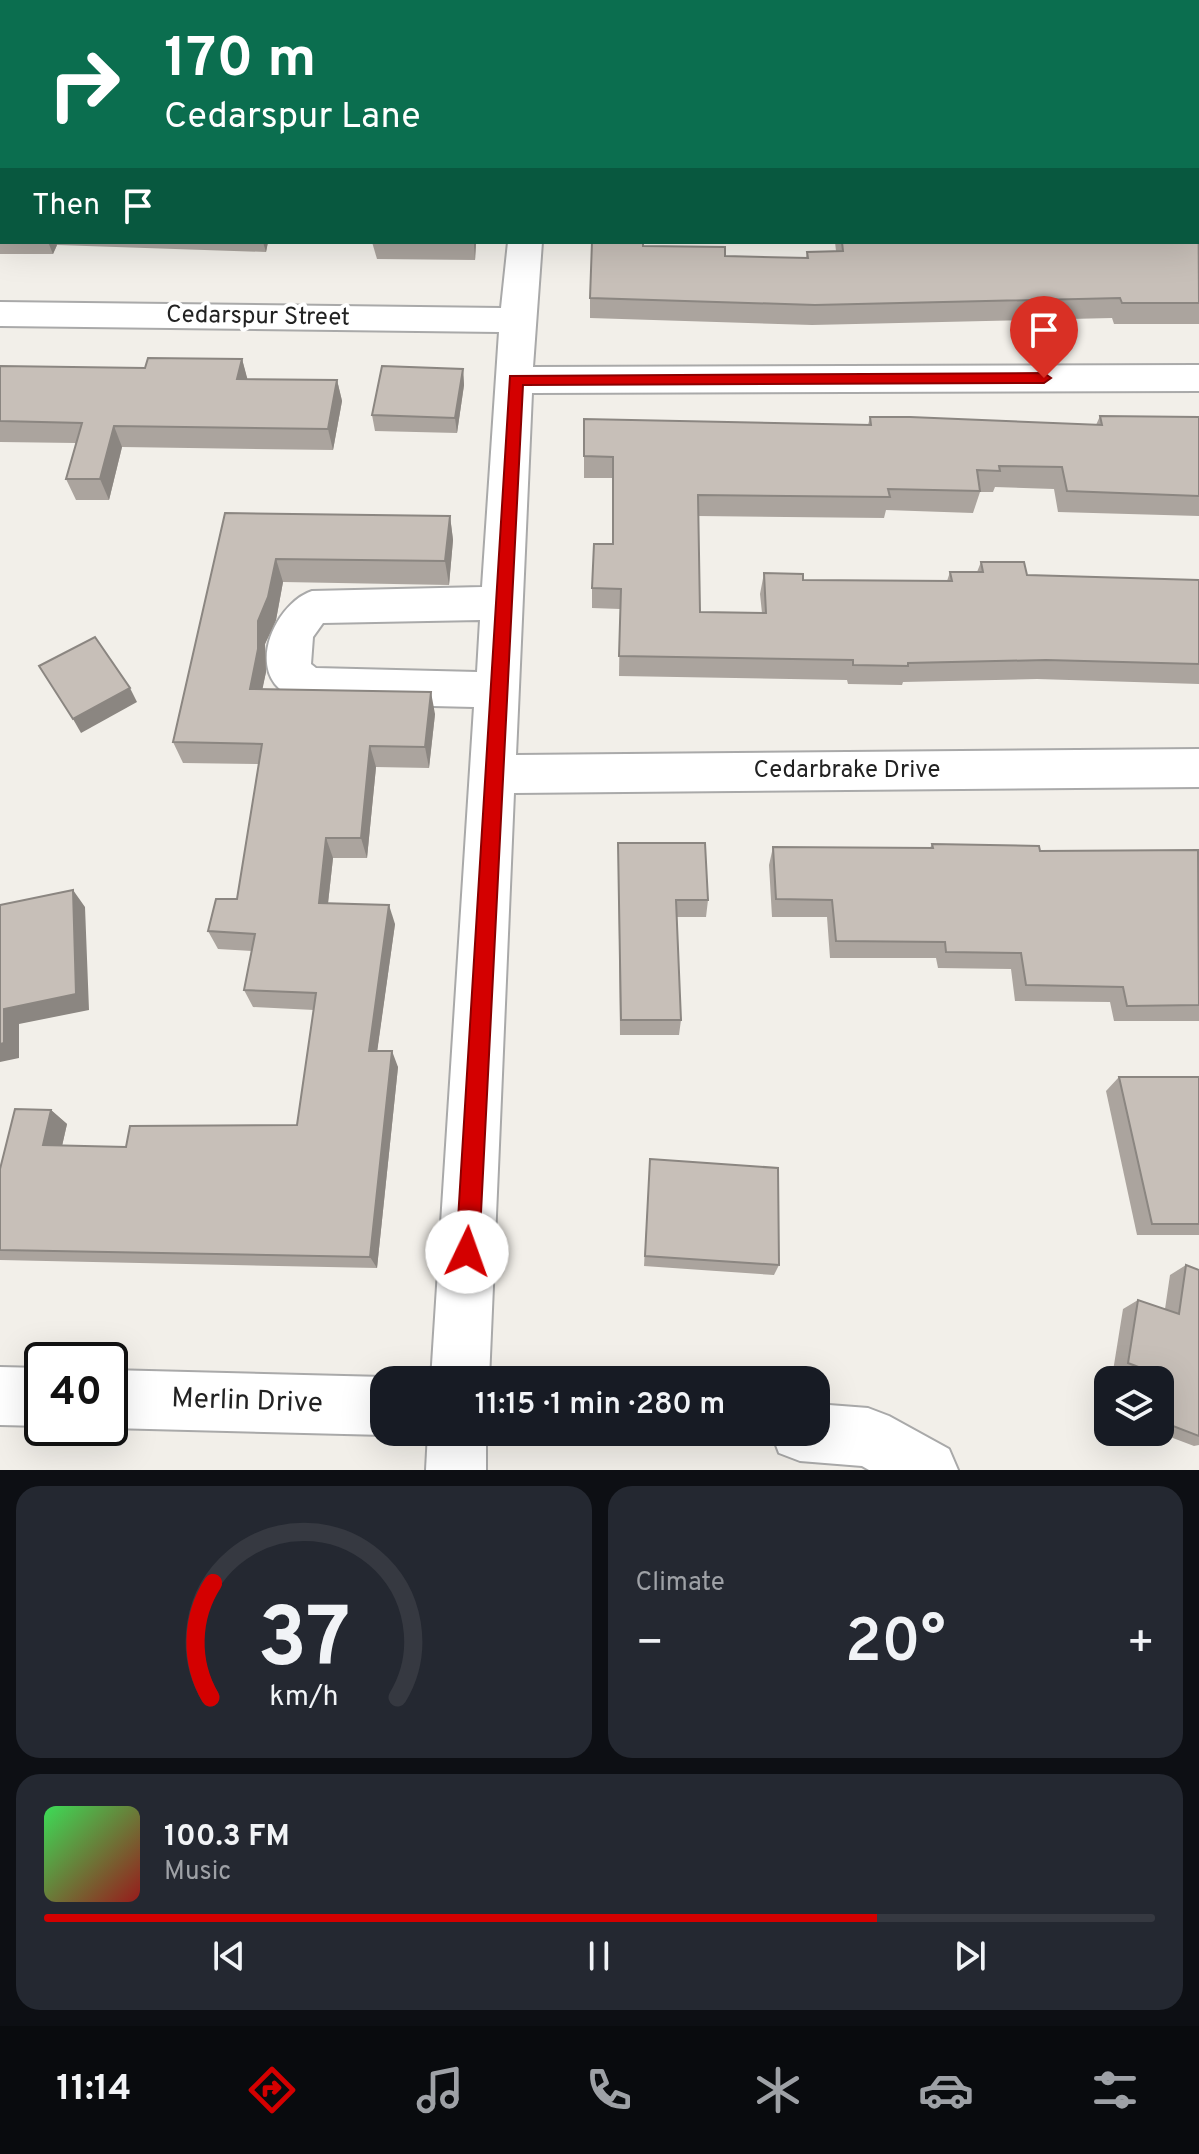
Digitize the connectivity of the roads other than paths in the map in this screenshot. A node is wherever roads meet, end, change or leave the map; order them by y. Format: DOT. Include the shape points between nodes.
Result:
graph roads {
  1 [pos="525,244"];
  2 [pos="0,314"];
  3 [pos="517,320"];
  4 [pos="1199,378"];
  5 [pos="515,380"];
  6 [pos="503,603"];
  7 [pos="499,690"];
  8 [pos="1199,768"];
  9 [pos="494,774"];
  10 [pos="461,1366"];
  11 [pos="0,1396"];
  12 [pos="24,1397"];
  13 [pos="128,1399"];
  14 [pos="370,1406"];
  15 [pos="830,1434"];
  16 [pos="457,1446"];
  17 [pos="456,1470"];
  18 [pos="928,1470"];
  1 -- 3 [label="street"];
  2 -- 3 [label="street, Cedarspur Street"];
  3 -- 5 [label="street"];
  4 -- 5 [label="street"];
  5 -- 6 [label="street"];
  6 -- 7 [label="street"];
  6 -- 7 [label="street" via="312,607 293,629 288,658 291,673 308,685"];
  7 -- 9 [label="street"];
  8 -- 9 [label="street, Cedarbrake Drive"];
  9 -- 10 [label="street"];
  11 -- 12 [label="street"];
  13 -- 14 [label="street, Merlin Drive"];
  15 -- 18 [label="street" via="868,1437"];
  16 -- 17 [label="street"];
}
